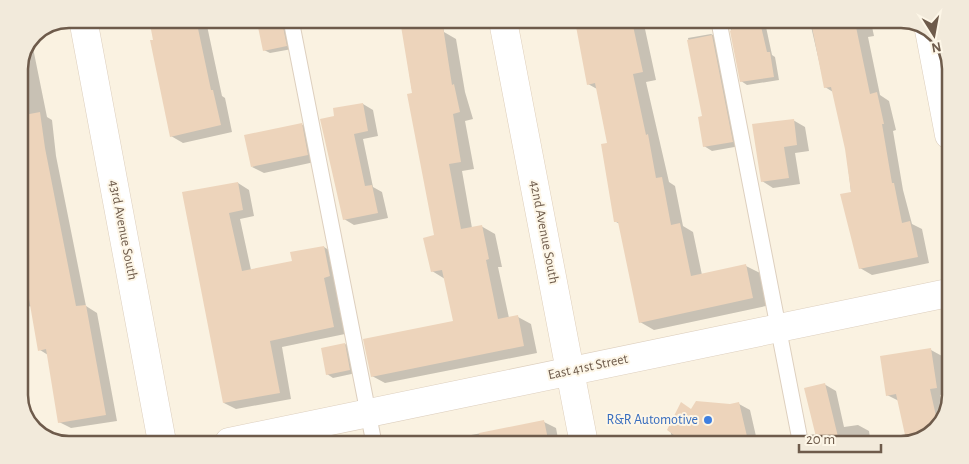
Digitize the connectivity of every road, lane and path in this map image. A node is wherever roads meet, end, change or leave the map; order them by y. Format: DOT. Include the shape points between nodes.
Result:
graph roads {
  1 [pos="85,28"];
  2 [pos="293,28"];
  3 [pos="505,28"];
  4 [pos="720,28"];
  5 [pos="931,42"];
  6 [pos="941,93"];
  7 [pos="942,294"];
  8 [pos="779,328"];
  9 [pos="571,371"];
  10 [pos="368,414"];
  11 [pos="161,437"];
  12 [pos="254,437"];
  13 [pos="373,437"];
  14 [pos="583,437"];
  15 [pos="799,437"];
  1 -- 11 [label="street, 43rd Avenue South"];
  2 -- 10 [label="lane"];
  3 -- 9 [label="street, 42nd Avenue South"];
  4 -- 8 [label="lane"];
  5 -- 6 [label="street"];
  7 -- 8 [label="street, East 41st Street"];
  8 -- 9 [label="street, East 41st Street"];
  8 -- 15 [label="lane"];
  9 -- 10 [label="street, East 41st Street"];
  9 -- 14 [label="street, 42nd Avenue South"];
  10 -- 12 [label="street, East 41st Street"];
  10 -- 13 [label="lane"];
}
